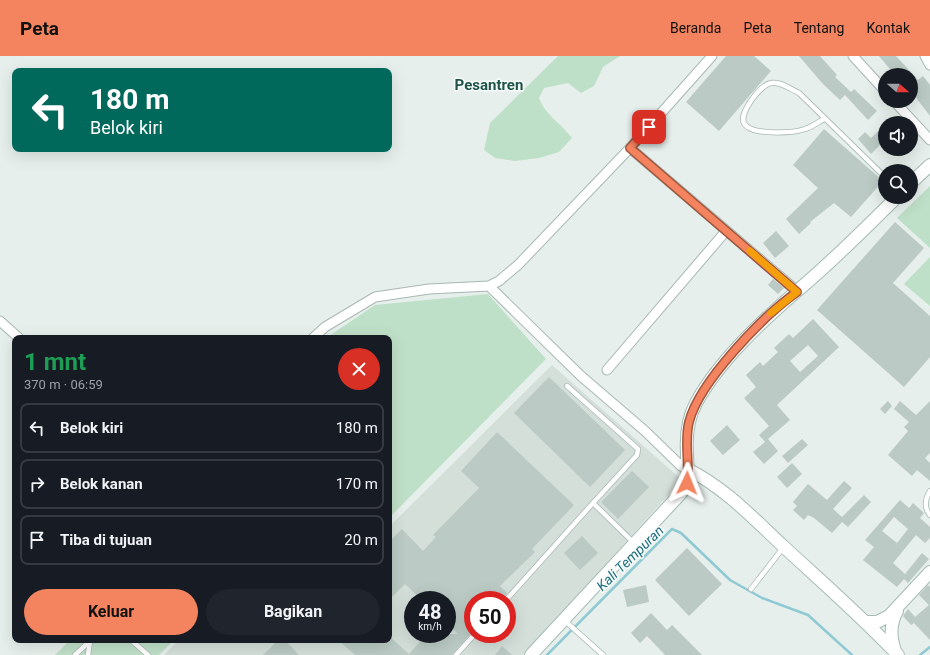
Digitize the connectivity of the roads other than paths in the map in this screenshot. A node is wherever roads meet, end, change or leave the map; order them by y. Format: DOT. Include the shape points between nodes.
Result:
graph roads {
  1 [pos="712,56"];
  2 [pos="853,56"];
  3 [pos="925,56"];
  4 [pos="930,65"];
  5 [pos="878,83"];
  6 [pos="900,108"];
  7 [pos="824,119"];
  8 [pos="930,140"];
  9 [pos="630,148"];
  10 [pos="930,165"];
  11 [pos="878,170"];
  12 [pos="918,176"];
  13 [pos="890,204"];
  14 [pos="726,231"];
  15 [pos="489,286"];
  16 [pos="797,292"];
  17 [pos="0,321"];
  18 [pos="16,335"];
  19 [pos="316,335"];
  20 [pos="608,370"];
  21 [pos="567,386"];
  22 [pos="689,470"];
  23 [pos="930,491"];
  24 [pos="593,503"];
  25 [pos="930,515"];
  26 [pos="636,544"];
  27 [pos="784,547"];
  28 [pos="930,572"];
  29 [pos="751,589"];
  30 [pos="514,591"];
  31 [pos="900,606"];
  32 [pos="564,620"];
  33 [pos="866,622"];
  34 [pos="89,643"];
  35 [pos="91,643"];
  36 [pos="134,643"];
  37 [pos="467,643"];
  38 [pos="897,653"];
  39 [pos="75,655"];
  40 [pos="88,655"];
  41 [pos="148,655"];
  42 [pos="456,655"];
  43 [pos="531,655"];
  44 [pos="603,655"];
  1 -- 9 [label="street"];
  2 -- 5 [label="street"];
  3 -- 4 [label="street"];
  6 -- 8 [label="street"];
  7 -- 7 [label="lane" via="799,93 777,83 769,83 761,89 743,114 746,127 780,133 806,129"];
  7 -- 11 [label="lane"];
  9 -- 14 [label="street"];
  9 -- 15 [label="street" via="518,265 500,281"];
  10 -- 12 [label="main road"];
  13 -- 16 [label="main road"];
  14 -- 16 [label="street"];
  14 -- 20 [label="street"];
  15 -- 19 [label="street" via="429,289 375,297"];
  15 -- 22 [label="street" via="581,376 681,466"];
  16 -- 22 [label="main road" via="775,309 744,340 696,404 687,433 686,453"];
  17 -- 18 [label="street"];
  21 -- 24 [label="lane" via="638,450 637,456"];
  22 -- 26 [label="main road" via="683,492"];
  22 -- 27 [label="main road" via="704,477 729,496"];
  23 -- 25 [label="lane" via="926,503"];
  24 -- 26 [label="lane"];
  24 -- 30 [label="lane"];
  26 -- 32 [label="main road"];
  27 -- 29 [label="lane"];
  27 -- 33 [label="main road"];
  28 -- 31 [label="main road"];
  31 -- 33 [label="main road" via="884,620"];
  31 -- 38 [label="main road" via="892,626 892,641"];
  32 -- 43 [label="main road"];
  32 -- 44 [label="lane"];
  33 -- 38 [label="main road"];
  34 -- 39 [label="lane"];
  35 -- 40 [label="lane"];
  36 -- 41 [label="lane"];
  37 -- 42 [label="lane"];
}
